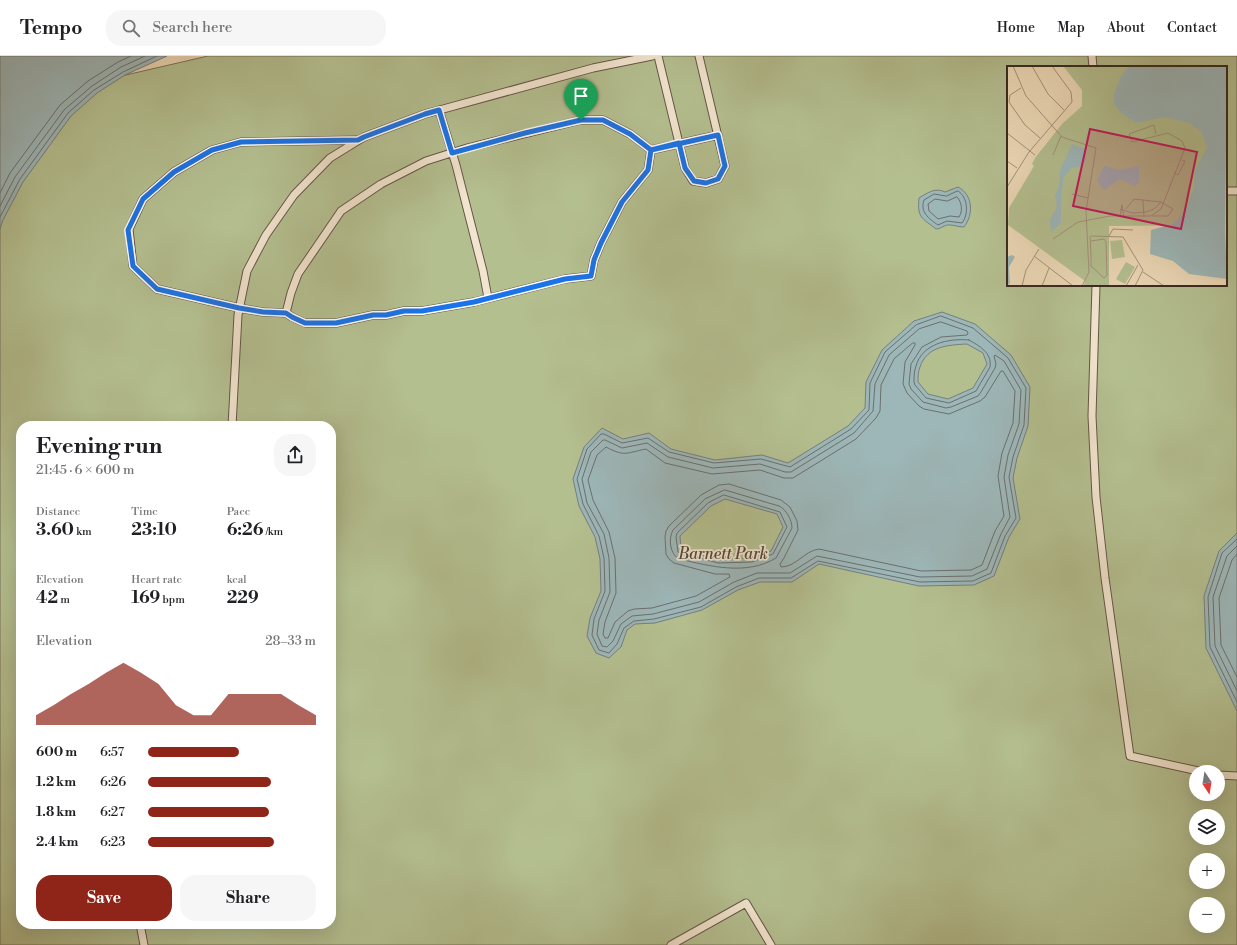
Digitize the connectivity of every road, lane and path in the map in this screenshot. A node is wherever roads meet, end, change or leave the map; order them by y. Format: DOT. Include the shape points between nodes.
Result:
graph roads {
  1 [pos="652,56"];
  2 [pos="658,56"];
  3 [pos="699,56"];
  4 [pos="1092,56"];
  5 [pos="1093,66"];
  6 [pos="439,110"];
  7 [pos="718,135"];
  8 [pos="358,140"];
  9 [pos="679,143"];
  10 [pos="651,150"];
  11 [pos="452,153"];
  12 [pos="1096,286"];
  13 [pos="488,298"];
  14 [pos="239,308"];
  15 [pos="286,313"];
  16 [pos="232,421"];
  17 [pos="1189,769"];
  18 [pos="1225,775"];
  19 [pos="1237,776"];
  20 [pos="141,929"];
  21 [pos="144,945"];
  22 [pos="671,945"];
  23 [pos="771,945"];
  1 -- 6 [label="lane" via="593,68"];
  2 -- 9 [label="lane"];
  3 -- 7 [label="lane"];
  4 -- 5 [label="lane"];
  6 -- 8 [label="lane"];
  6 -- 11 [label="lane"];
  7 -- 9 [label="lane"];
  7 -- 9 [label="lane" via="725,166 718,179 706,183 694,181 685,168"];
  8 -- 14 [label="lane" via="330,158 294,195 266,234 247,271"];
  8 -- 14 [label="lane" via="241,142 212,150 174,172 143,199 128,230 133,266 157,289"];
  9 -- 10 [label="lane"];
  10 -- 11 [label="lane" via="630,134 603,120 581,120"];
  10 -- 13 [label="lane" via="648,170 622,202 601,243 591,276 565,279"];
  11 -- 13 [label="lane"];
  11 -- 15 [label="lane" via="426,161 381,184 341,211 298,274"];
  12 -- 17 [label="lane" via="1092,416 1096,496 1130,756"];
  13 -- 15 [label="lane" via="422,311 373,315 336,323 305,323"];
  14 -- 15 [label="lane"];
  14 -- 16 [label="lane"];
  18 -- 19 [label="lane"];
  20 -- 21 [label="lane"];
  22 -- 23 [label="lane" via="746,903"];
}
